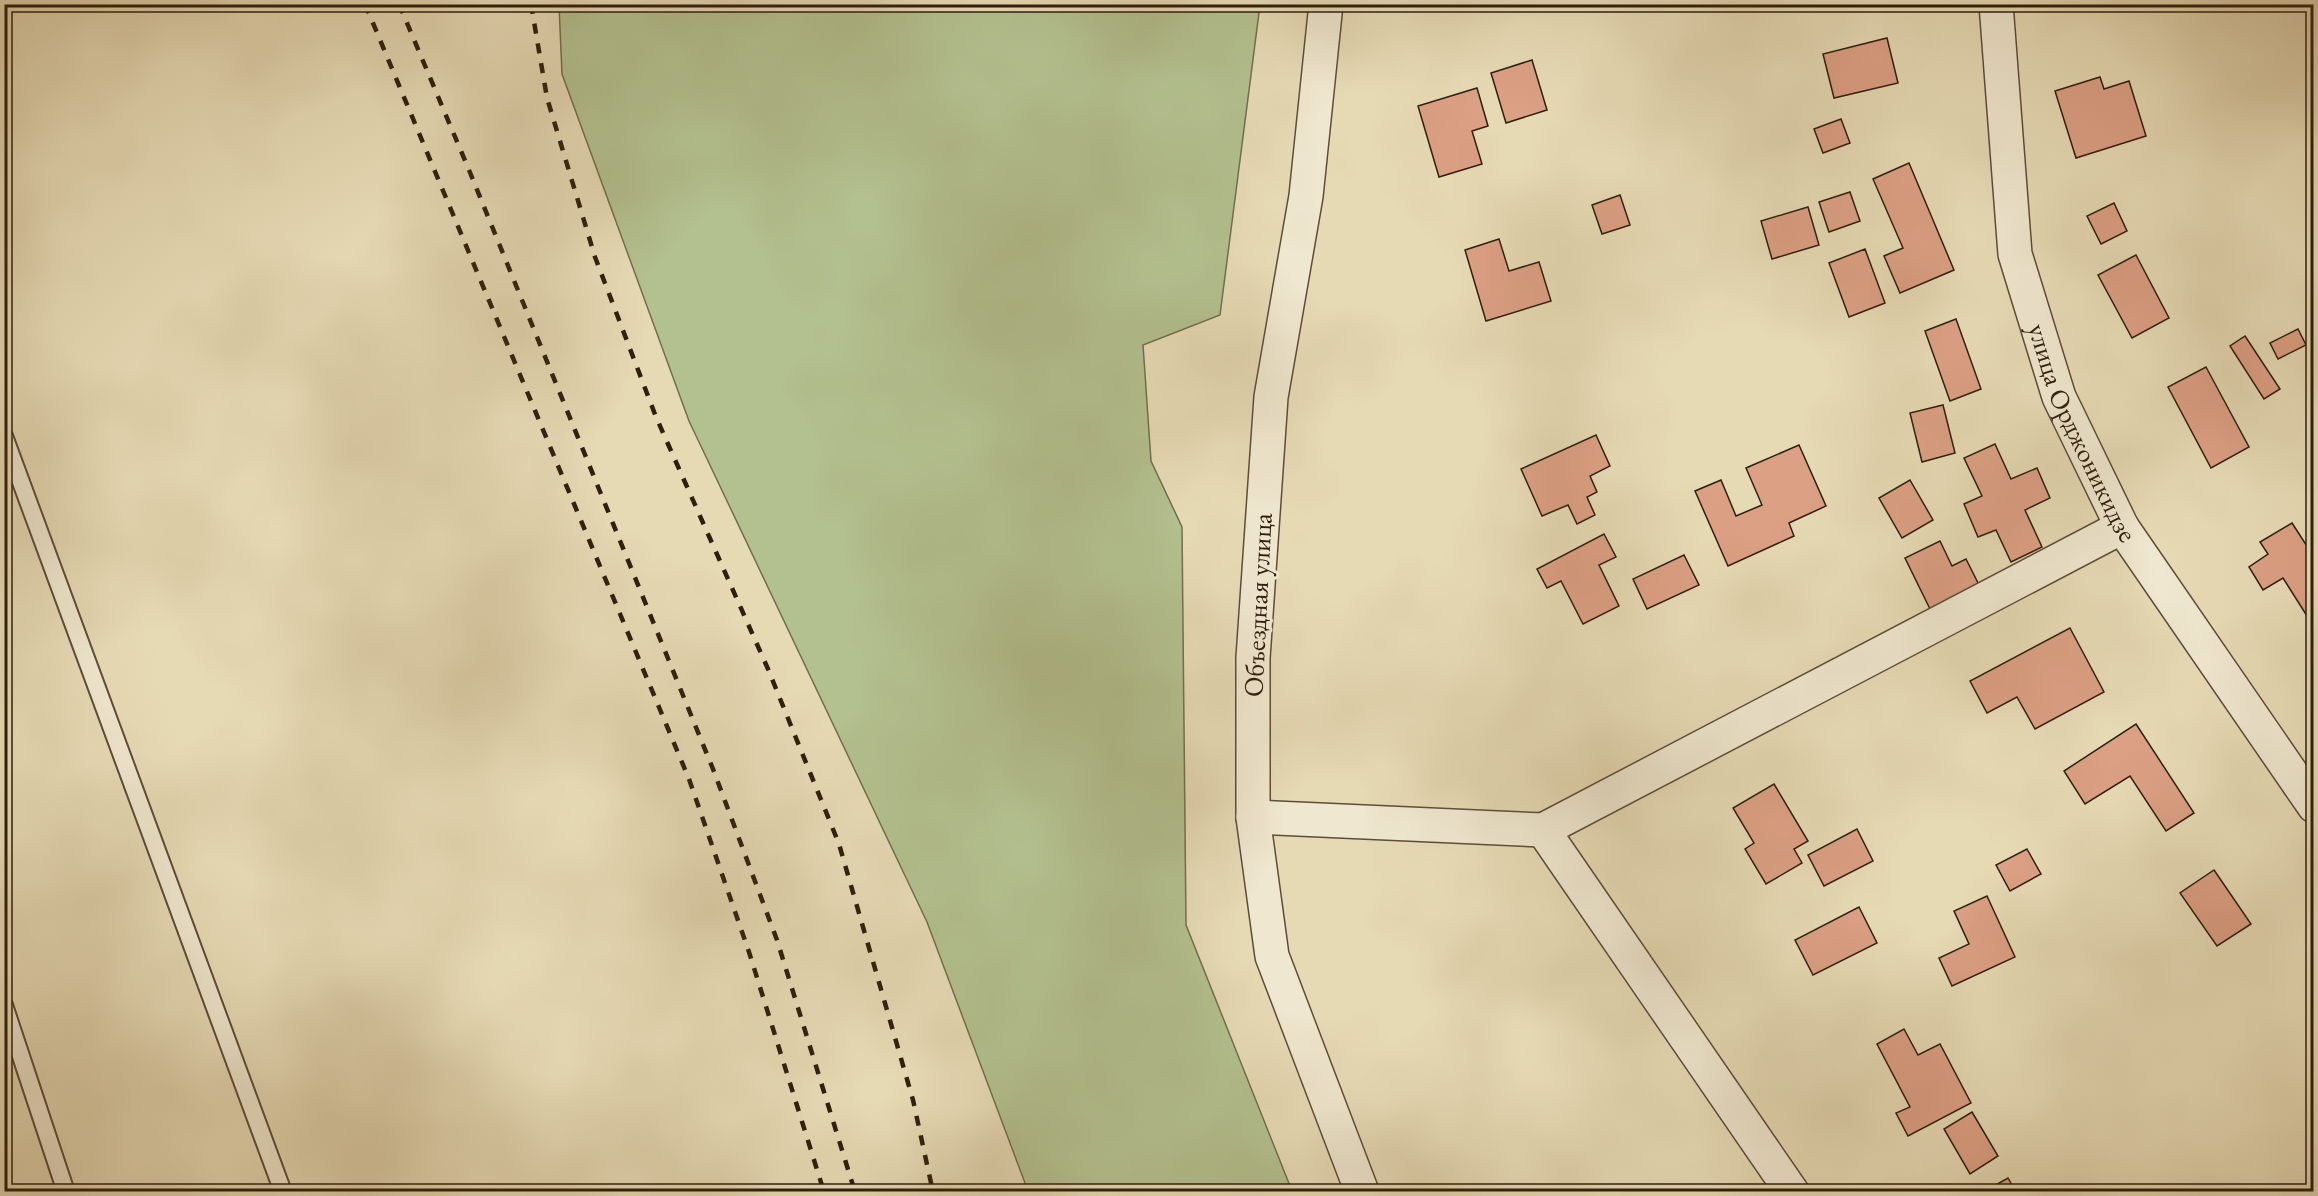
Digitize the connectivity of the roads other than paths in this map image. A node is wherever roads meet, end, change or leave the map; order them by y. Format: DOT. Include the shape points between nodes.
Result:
graph roads {
  1 [pos="1326,4"];
  2 [pos="1996,4"];
  3 [pos="4,436"];
  4 [pos="2122,527"];
  5 [pos="2313,806"];
  6 [pos="1253,817"];
  7 [pos="1544,830"];
  8 [pos="4,1005"];
  9 [pos="66,1191"];
  10 [pos="283,1191"];
  11 [pos="1362,1191"];
  12 [pos="1792,1191"];
  1 -- 6 [label="street, Объездная улица" via="1306,196 1271,397 1253,658"];
  2 -- 4 [label="street, улица Орджоникидзе" via="2015,254 2059,397"];
  3 -- 10 [label="lane"];
  4 -- 5 [label="street, улица Орджоникидзе"];
  4 -- 7 [label="street"];
  6 -- 7 [label="street"];
  6 -- 11 [label="street, Объездная улица" via="1272,956"];
  7 -- 12 [label="street"];
  8 -- 9 [label="lane"];
}
